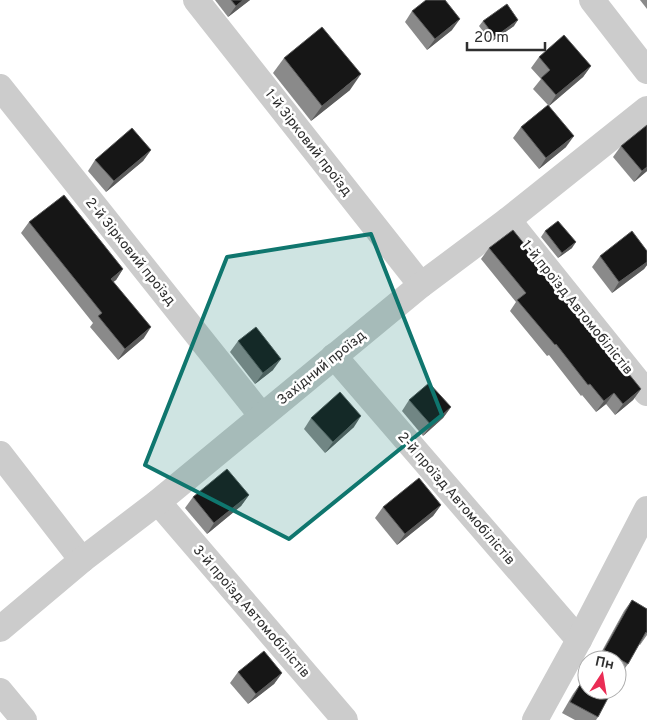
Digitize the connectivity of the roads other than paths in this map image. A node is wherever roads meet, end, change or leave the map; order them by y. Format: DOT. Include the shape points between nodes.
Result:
graph roads {
  1 [pos="196,0"];
  2 [pos="592,0"];
  3 [pos="647,71"];
  4 [pos="0,87"];
  5 [pos="647,109"];
  6 [pos="508,220"];
  7 [pos="421,285"];
  8 [pos="334,356"];
  9 [pos="647,394"];
  10 [pos="262,415"];
  11 [pos="0,454"];
  12 [pos="158,502"];
  13 [pos="647,509"];
  14 [pos="82,560"];
  15 [pos="0,629"];
  16 [pos="579,640"];
  17 [pos="0,691"];
  18 [pos="24,720"];
  19 [pos="345,720"];
  20 [pos="535,720"];
  1 -- 7 [label="street, 1-й Зірковий проїзд"];
  2 -- 3 [label="street"];
  4 -- 10 [label="street, 2-й Зірковий проїзд"];
  5 -- 6 [label="street, Західний проїзд"];
  6 -- 7 [label="street, Західний проїзд"];
  6 -- 9 [label="street, 1-й проїзд Автомобілістів"];
  7 -- 8 [label="street, Західний проїзд"];
  8 -- 10 [label="street, Західний проїзд"];
  8 -- 16 [label="street, 2-й проїзд Автомобілістів"];
  10 -- 12 [label="street, Західний проїзд"];
  11 -- 14 [label="street"];
  12 -- 14 [label="street, Західний проїзд"];
  12 -- 19 [label="street, 3-й проїзд Автомобілістів"];
  13 -- 16 [label="street"];
  14 -- 15 [label="street, Західний проїзд"];
  16 -- 20 [label="street"];
  17 -- 18 [label="street"];
}
